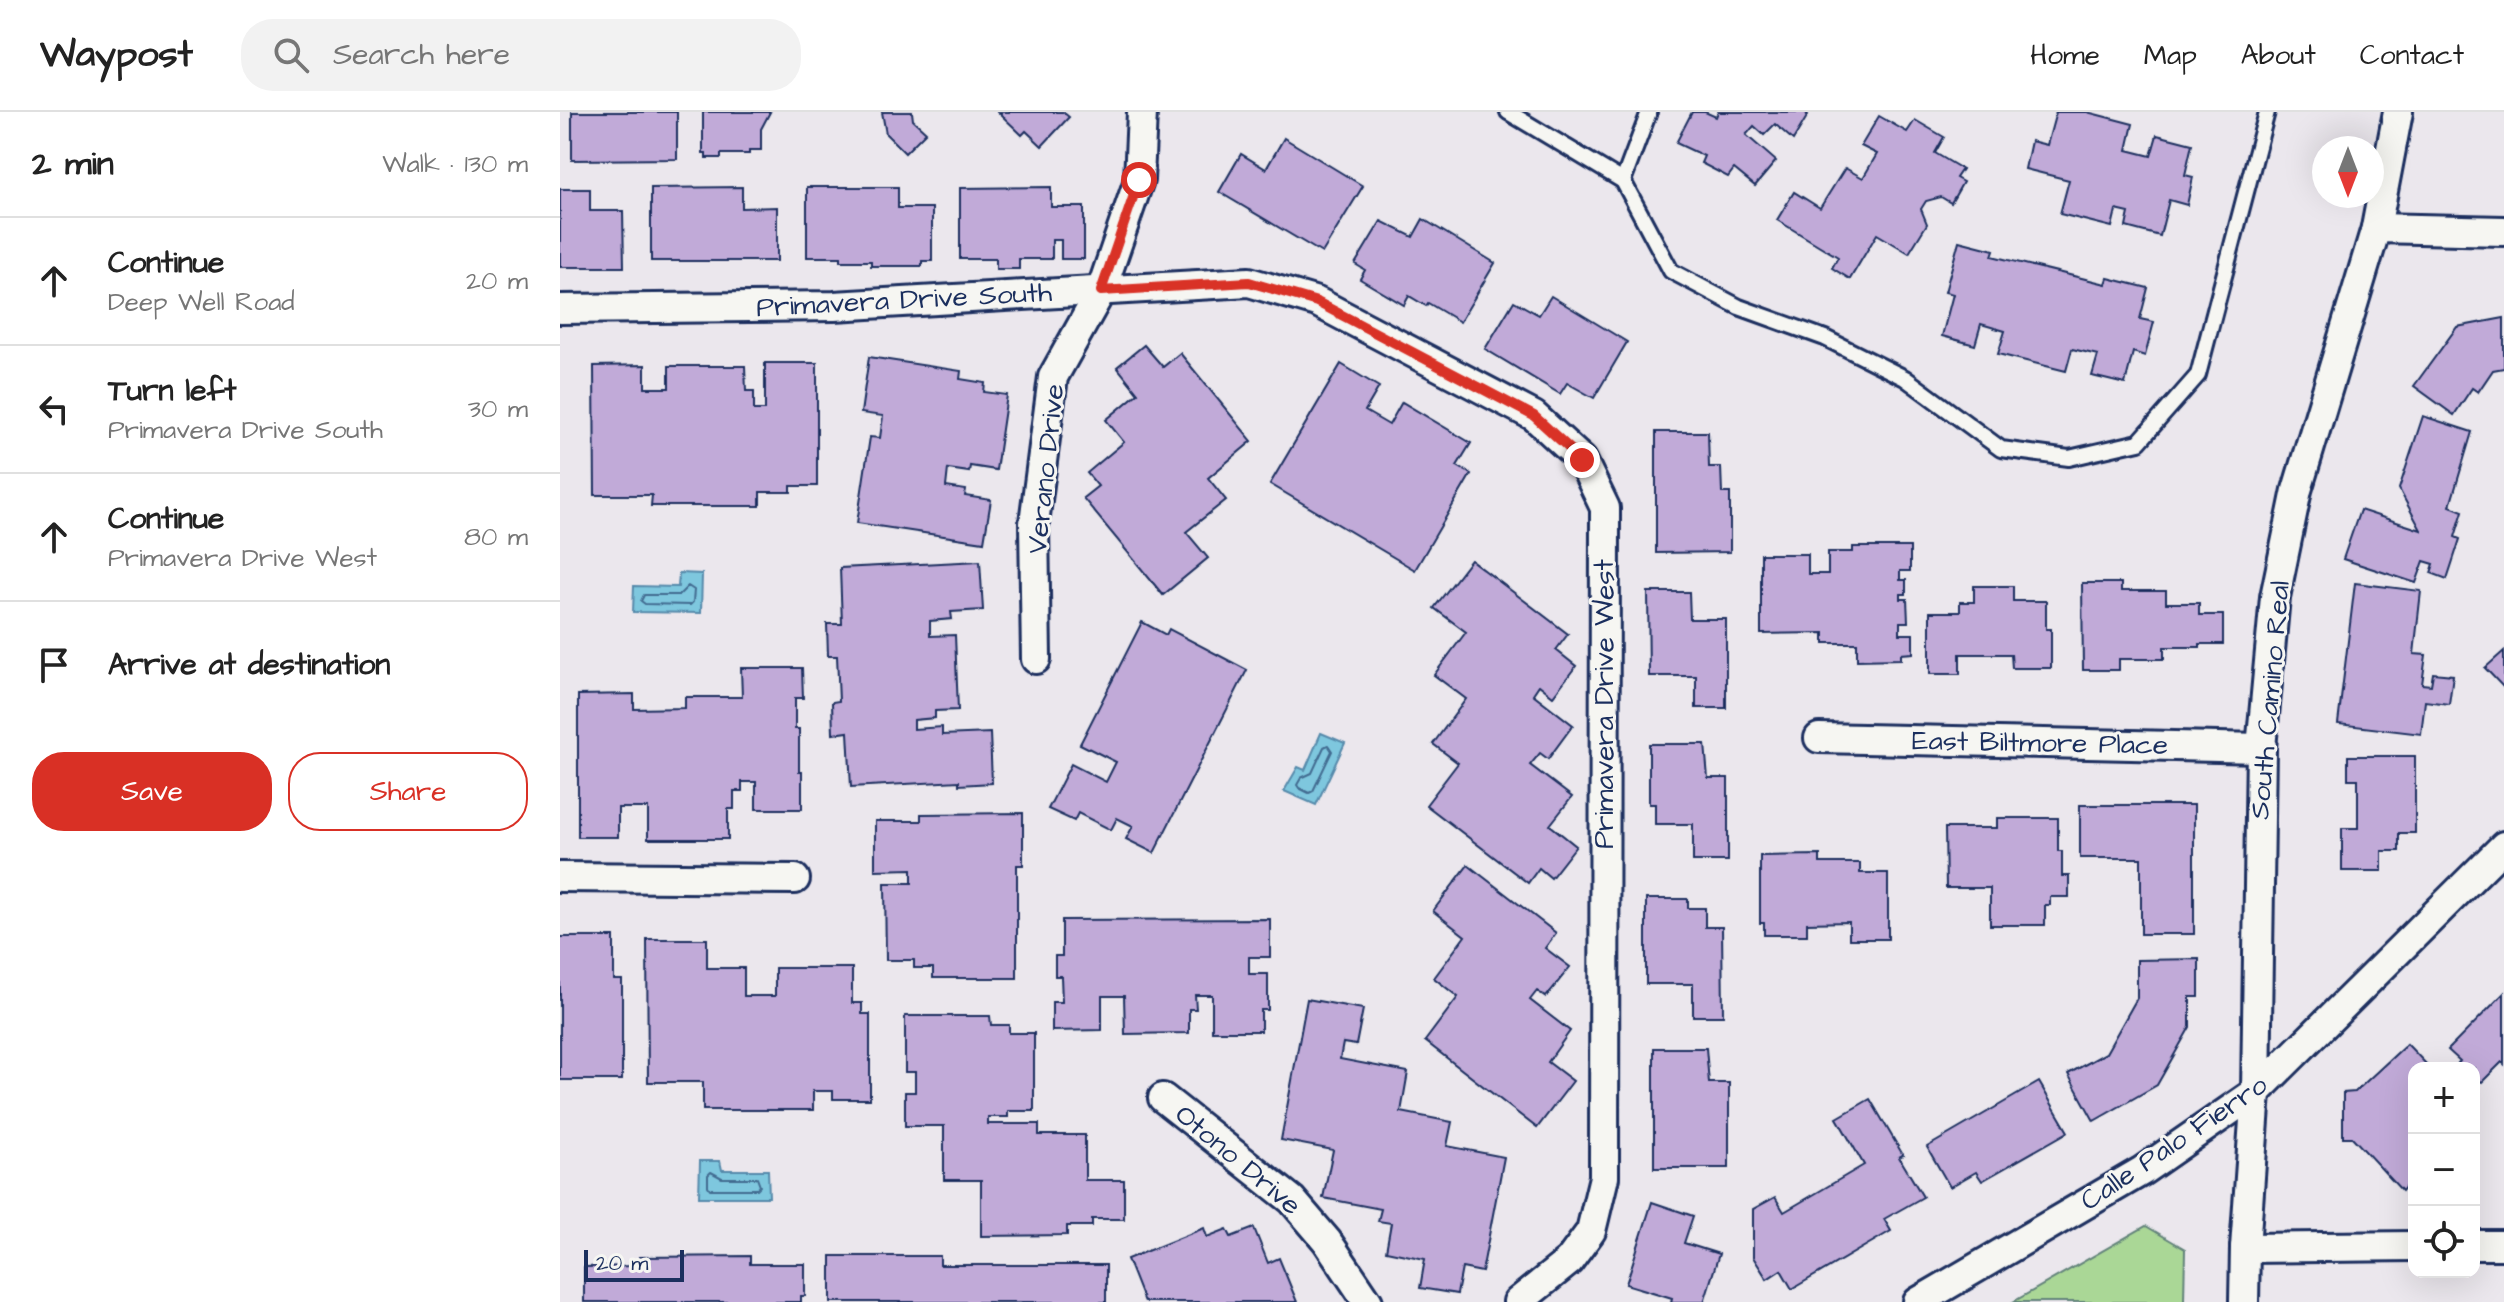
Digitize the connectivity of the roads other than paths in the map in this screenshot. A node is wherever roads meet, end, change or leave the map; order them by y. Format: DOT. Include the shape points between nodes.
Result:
graph roads {
  1 [pos="1142,112"];
  2 [pos="1508,112"];
  3 [pos="1649,112"];
  4 [pos="2267,112"];
  5 [pos="2398,112"];
  6 [pos="1623,181"];
  7 [pos="2376,228"];
  8 [pos="2504,231"];
  9 [pos="1249,282"];
  10 [pos="1101,291"];
  11 [pos="560,309"];
  12 [pos="1036,659"];
  13 [pos="1819,738"];
  14 [pos="2261,748"];
  15 [pos="2504,846"];
  16 [pos="560,877"];
  17 [pos="795,879"];
  18 [pos="2256,1092"];
  19 [pos="1163,1098"];
  20 [pos="2480,1245"];
  21 [pos="2504,1245"];
  22 [pos="2408,1246"];
  23 [pos="2245,1248"];
  24 [pos="1368,1302"];
  25 [pos="1518,1302"];
  26 [pos="1918,1302"];
  27 [pos="2244,1302"];
  1 -- 10 [label="street, Verano Drive" via="1139,180"];
  2 -- 6 [label="lane"];
  3 -- 6 [label="lane"];
  4 -- 6 [label="lane" via="2198,375 2139,442 2069,458 2001,449 1905,378 1825,338 1739,307 1671,271"];
  5 -- 7 [label="street, South Camino Real"];
  7 -- 8 [label="street"];
  7 -- 14 [label="street, South Camino Real" via="2297,490 2275,597"];
  9 -- 10 [label="street, Primavera Drive South"];
  9 -- 25 [label="street, Primavera Drive West" via="1317,302 1534,416 1582,460 1605,508 1604,1177 1591,1231 1569,1261"];
  10 -- 11 [label="street, Primavera Drive South" via="834,306"];
  10 -- 12 [label="street, Verano Drive" via="1053,377 1034,523"];
  13 -- 14 [label="street, East Biltmore Place"];
  14 -- 18 [label="street, South Camino Real"];
  15 -- 18 [label="street, Calle Palo Fierro"];
  16 -- 17 [label="street"];
  18 -- 23 [label="street, South Camino Real"];
  18 -- 26 [label="street, Calle Palo Fierro" via="2142,1171"];
  19 -- 24 [label="street, Otono Drive" via="1292,1200"];
  20 -- 21 [label="street"];
  22 -- 23 [label="street"];
  23 -- 27 [label="street, South Camino Real"];
}
